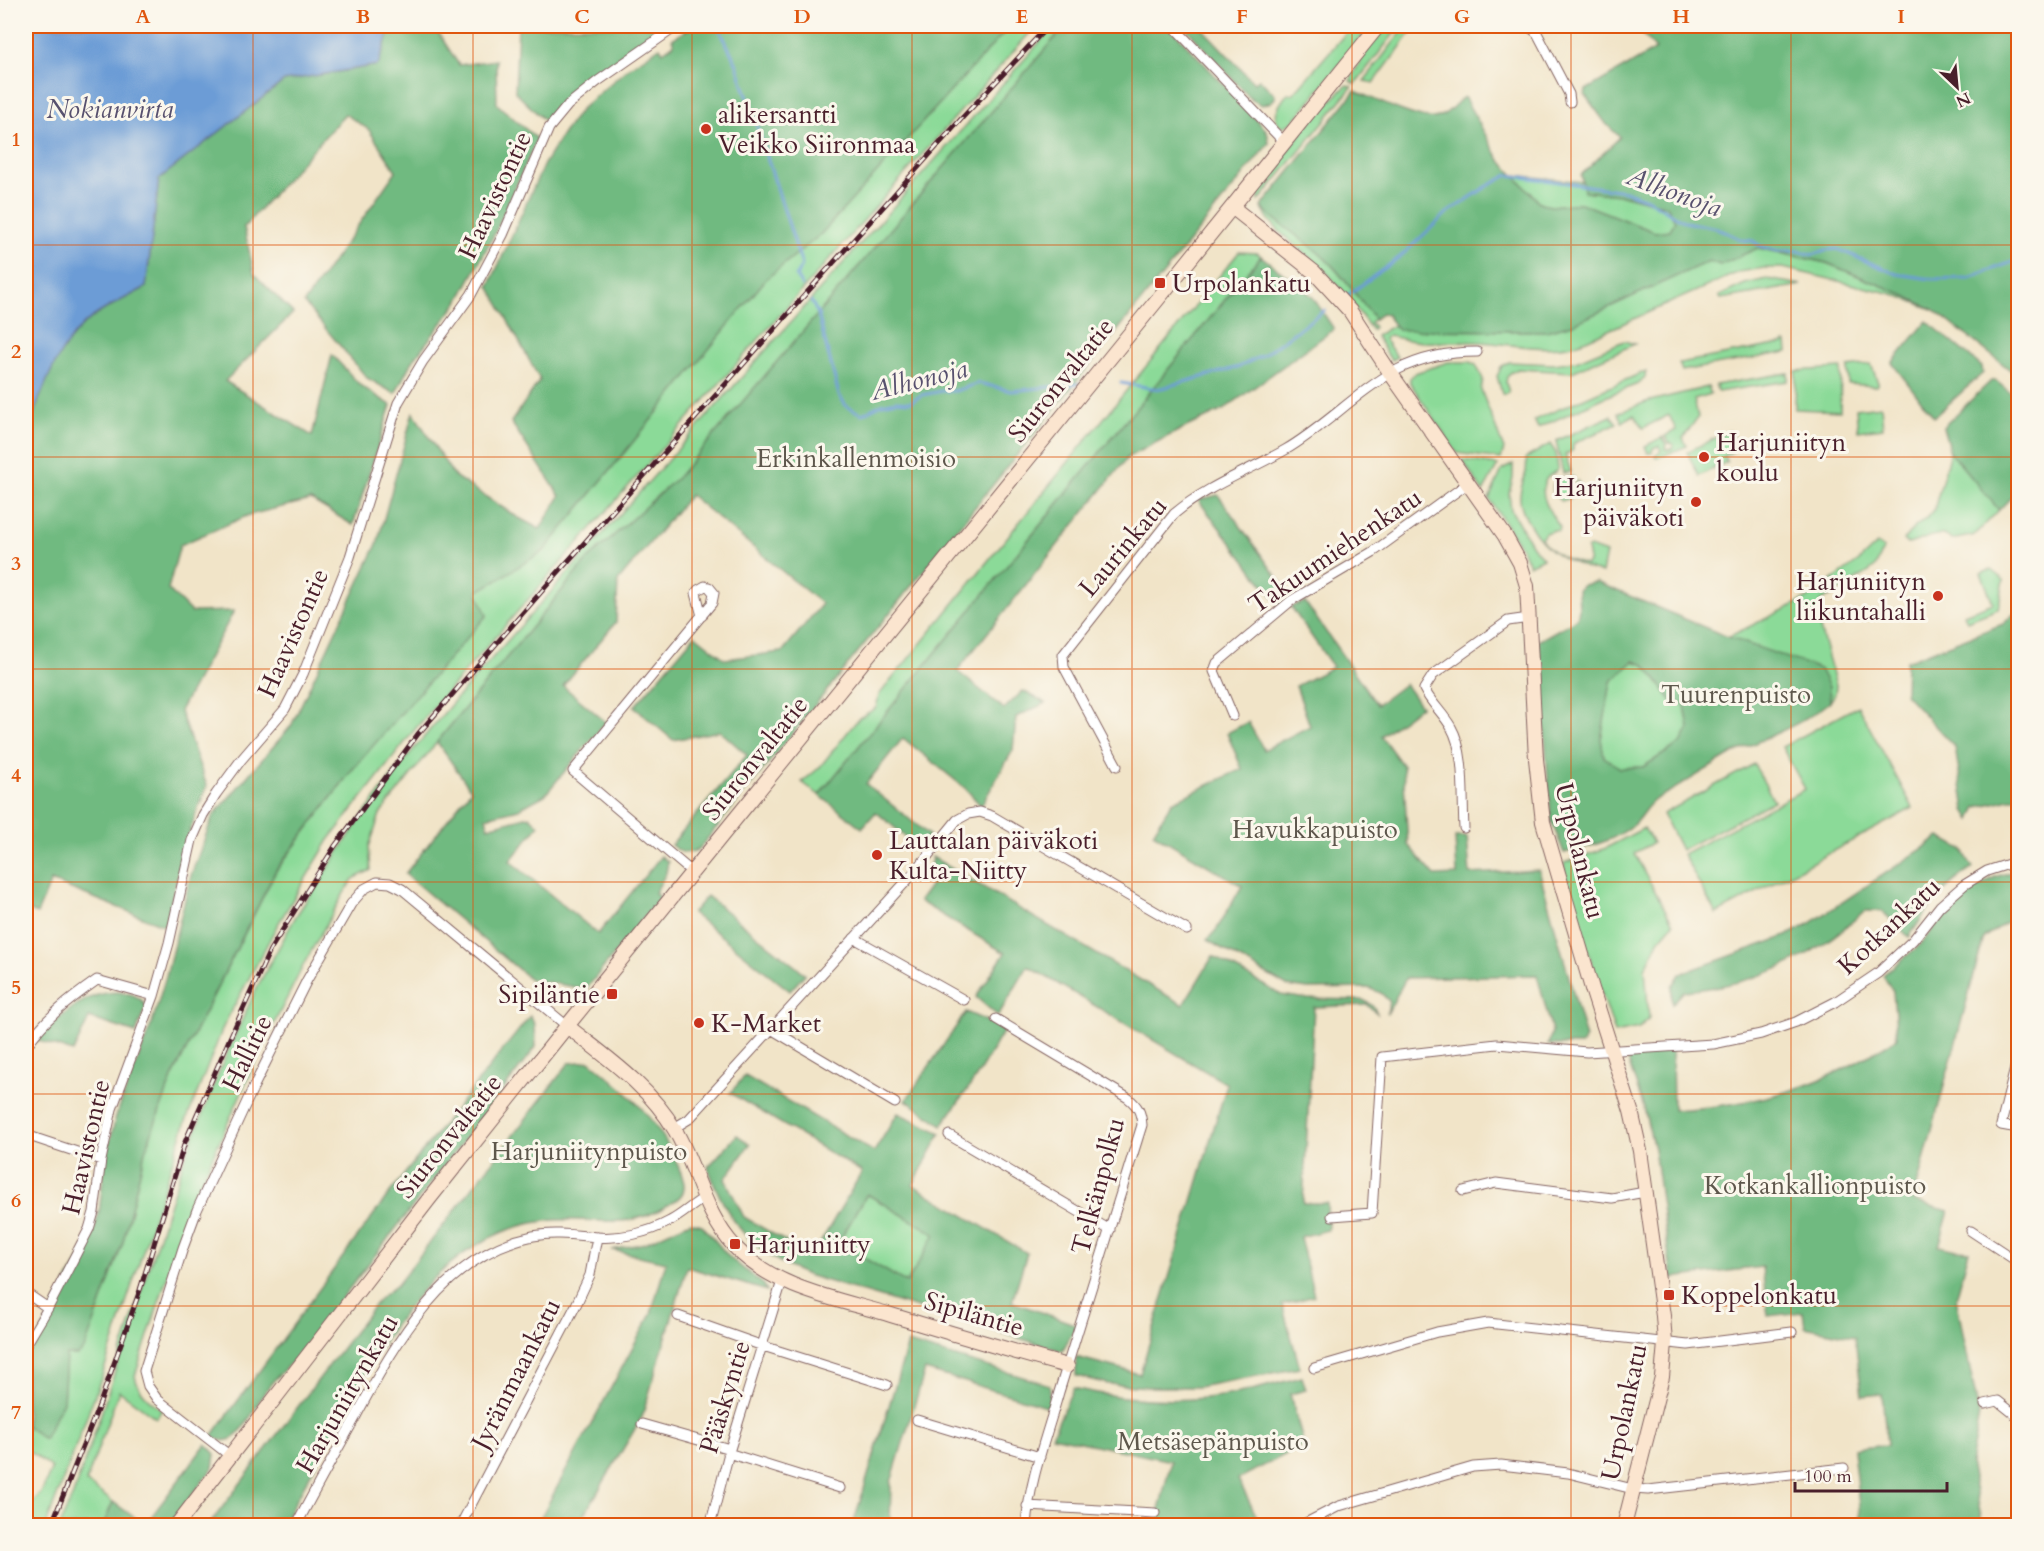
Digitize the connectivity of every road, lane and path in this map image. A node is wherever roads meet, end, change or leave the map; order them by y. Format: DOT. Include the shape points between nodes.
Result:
graph roads {
  1 [pos="677,26"];
  2 [pos="1173,26"];
  3 [pos="1378,26"];
  4 [pos="1528,26"];
  5 [pos="1570,102"];
  6 [pos="1283,141"];
  7 [pos="1232,207"];
  8 [pos="1477,352"];
  9 [pos="1391,374"];
  10 [pos="1467,483"];
  11 [pos="702,616"];
  12 [pos="1529,618"];
  13 [pos="1233,716"];
  14 [pos="1117,766"];
  15 [pos="1464,828"];
  16 [pos="2019,861"];
  17 [pos="693,873"];
  18 [pos="1187,930"];
  19 [pos="854,938"];
  20 [pos="154,996"];
  21 [pos="964,1000"];
  22 [pos="996,1019"];
  23 [pos="567,1026"];
  24 [pos="771,1029"];
  25 [pos="26,1047"];
  26 [pos="1612,1050"];
  27 [pos="2019,1056"];
  28 [pos="895,1103"];
  29 [pos="674,1128"];
  30 [pos="2019,1128"];
  31 [pos="26,1135"];
  32 [pos="949,1135"];
  33 [pos="101,1160"];
  34 [pos="1463,1191"];
  35 [pos="1645,1192"];
  36 [pos="704,1198"];
  37 [pos="1332,1216"];
  38 [pos="1110,1230"];
  39 [pos="1971,1231"];
  40 [pos="597,1237"];
  41 [pos="2019,1262"];
  42 [pos="782,1281"];
  43 [pos="26,1293"];
  44 [pos="48,1308"];
  45 [pos="678,1316"];
  46 [pos="1792,1332"];
  47 [pos="1665,1343"];
  48 [pos="26,1345"];
  49 [pos="763,1347"];
  50 [pos="1067,1366"];
  51 [pos="1314,1368"];
  52 [pos="887,1385"];
  53 [pos="1985,1404"];
  54 [pos="2019,1417"];
  55 [pos="917,1420"];
  56 [pos="642,1424"];
  57 [pos="729,1451"];
  58 [pos="229,1455"];
  59 [pos="1040,1457"];
  60 [pos="1844,1468"];
  61 [pos="840,1488"];
  62 [pos="1634,1489"];
  63 [pos="1027,1506"];
  64 [pos="1155,1513"];
  65 [pos="176,1526"];
  66 [pos="296,1526"];
  67 [pos="460,1526"];
  68 [pos="710,1526"];
  69 [pos="1026,1526"];
  70 [pos="1300,1526"];
  71 [pos="1624,1526"];
  1 -- 20 [label="street, Haavistontie" via="598,81 568,105 549,128 503,235 471,295 398,403 350,556 303,674 285,709 216,794 192,840"];
  2 -- 6 [label="street"];
  3 -- 6 [label="main road, Siuronvaltatie"];
  4 -- 5 [label="street" via="1537,33"];
  6 -- 7 [label="main road, Siuronvaltatie"];
  7 -- 9 [label="main road, Urpolankatu" via="1314,272 1350,311"];
  7 -- 17 [label="main road, Siuronvaltatie"];
  8 -- 9 [label="street" via="1436,356"];
  9 -- 10 [label="main road, Urpolankatu"];
  9 -- 14 [label="street, Laurinkatu" via="1317,430 1190,500 1174,514 1063,655 1064,667"];
  10 -- 12 [label="main road, Urpolankatu" via="1520,563 1527,586"];
  10 -- 13 [label="street, Takuumiehenkatu" via="1372,552 1292,600 1217,663 1214,671"];
  11 -- 17 [label="street" via="573,771"];
  12 -- 15 [label="street" via="1508,621 1433,675 1424,689 1459,746"];
  12 -- 26 [label="main road, Urpolankatu" via="1543,822"];
  16 -- 26 [label="street, Kotkankatu" via="1987,871 1964,885 1878,973 1796,1022 1713,1044"];
  17 -- 23 [label="main road, Siuronvaltatie"];
  18 -- 19 [label="street" via="981,812 957,820"];
  19 -- 21 [label="street"];
  19 -- 24 [label="street"];
  20 -- 25 [label="street" via="97,980 62,1006"];
  20 -- 33 [label="street, Haavistontie" via="112,1108"];
  22 -- 38 [label="street, Telkänpolku" via="1137,1105 1142,1125"];
  23 -- 29 [label="main road, Sipiläntie" via="641,1086"];
  23 -- 58 [label="main road, Siuronvaltatie"];
  23 -- 58 [label="street, Hallitie" via="402,889 377,882 364,889 351,904 254,1086 197,1210 144,1371 157,1399"];
  24 -- 28 [label="street"];
  24 -- 29 [label="street" via="689,1119"];
  26 -- 35 [label="main road, Urpolankatu" via="1631,1110"];
  26 -- 37 [label="street, Kotkankatu" via="1577,1052 1497,1044 1382,1057 1372,1214"];
  27 -- 30 [label="street" via="2001,1125"];
  29 -- 36 [label="main road, Sipiläntie"];
  31 -- 33 [label="street"];
  32 -- 38 [label="street"];
  33 -- 44 [label="street, Haavistontie" via="89,1229"];
  34 -- 35 [label="street" via="1496,1183 1612,1198"];
  35 -- 47 [label="main road, Urpolankatu"];
  36 -- 40 [label="street, Harjuniitynkatu" via="671,1221 639,1234"];
  36 -- 42 [label="main road, Sipiläntie" via="720,1229 735,1246 757,1267"];
  38 -- 50 [label="street, Telkänpolku"];
  39 -- 41 [label="street"];
  40 -- 66 [label="street, Harjuniitynkatu" via="561,1233 508,1242 458,1272 437,1291 385,1363"];
  40 -- 67 [label="street, Jyränmaankatu" via="590,1275 566,1326"];
  42 -- 49 [label="street, Pääskyntie"];
  42 -- 50 [label="main road, Sipiläntie"];
  43 -- 44 [label="street"];
  44 -- 48 [label="street, Haavistontie"];
  45 -- 49 [label="street"];
  46 -- 47 [label="street" via="1688,1345"];
  47 -- 51 [label="street" via="1488,1323 1437,1332"];
  47 -- 62 [label="main road, Urpolankatu" via="1662,1377"];
  49 -- 52 [label="street"];
  49 -- 57 [label="street, Pääskyntie"];
  50 -- 59 [label="street, Telkänpolku"];
  53 -- 54 [label="street" via="1998,1401"];
  55 -- 59 [label="street"];
  56 -- 57 [label="street"];
  57 -- 61 [label="street"];
  57 -- 68 [label="street, Pääskyntie"];
  58 -- 65 [label="main road, Siuronvaltatie"];
  59 -- 63 [label="street, Telkänpolku"];
  60 -- 62 [label="street"];
  62 -- 70 [label="street" via="1568,1473 1502,1465 1473,1467 1339,1506"];
  62 -- 71 [label="main road, Urpolankatu"];
  63 -- 64 [label="street"];
  63 -- 69 [label="street, Telkänpolku"];
}
